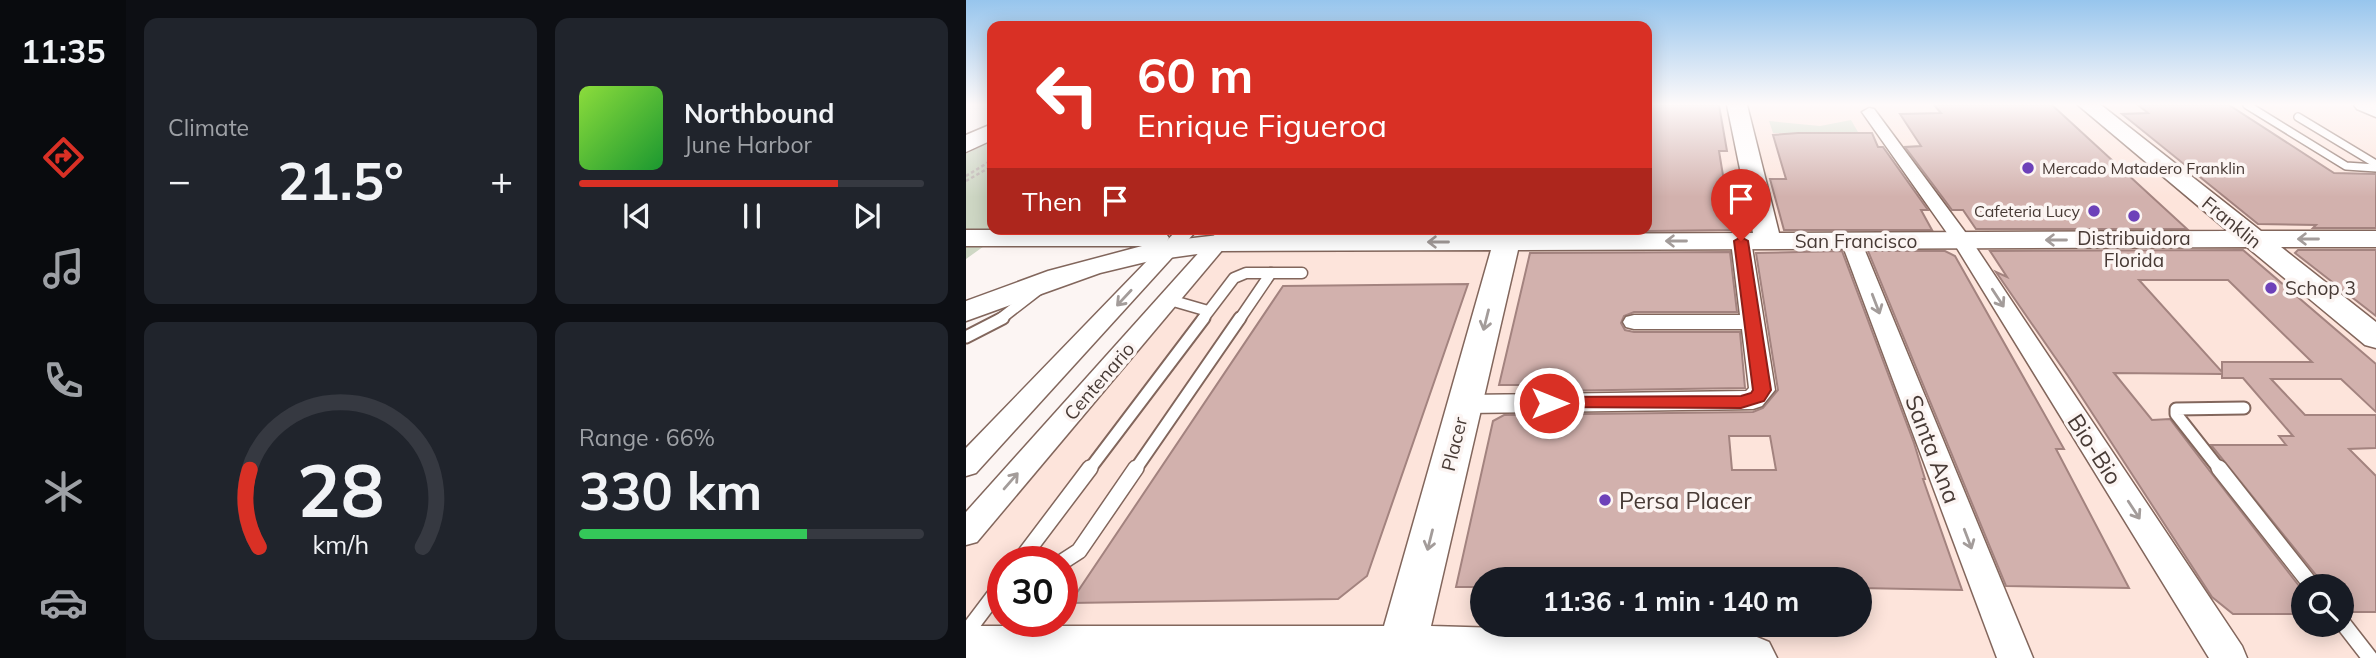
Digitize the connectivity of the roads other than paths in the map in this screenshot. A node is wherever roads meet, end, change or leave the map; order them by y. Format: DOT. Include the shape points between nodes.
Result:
graph roads {
  1 [pos="983,136"];
  2 [pos="1744,136"];
  3 [pos="1886,136"];
  4 [pos="2126,136"];
  5 [pos="2297,136"];
  6 [pos="2328,136"];
  7 [pos="966,145"];
  8 [pos="2376,166"];
  9 [pos="1039,235"];
  10 [pos="1090,235"];
  11 [pos="1508,235"];
  12 [pos="966,238"];
  13 [pos="1200,239"];
  14 [pos="2253,239"];
  15 [pos="2376,239"];
  16 [pos="1961,240"];
  17 [pos="1741,241"];
  18 [pos="1768,241"];
  19 [pos="1851,241"];
  20 [pos="1272,273"];
  21 [pos="1302,273"];
  22 [pos="1049,280"];
  23 [pos="1170,300"];
  24 [pos="966,312"];
  25 [pos="1208,312"];
  26 [pos="1634,322"];
  27 [pos="1752,322"];
  28 [pos="966,337"];
  29 [pos="2376,338"];
  30 [pos="1465,404"];
  31 [pos="2244,408"];
  32 [pos="966,467"];
  33 [pos="966,533"];
  34 [pos="1031,546"];
  35 [pos="1078,552"];
  36 [pos="2303,574"];
  37 [pos="987,605"];
  38 [pos="966,633"];
  39 [pos="2354,637"];
  40 [pos="966,649"];
  41 [pos="1401,653"];
  42 [pos="1752,658"];
  43 [pos="2015,658"];
  44 [pos="2229,658"];
  45 [pos="2370,658"];
  1 -- 7 [label="main road"];
  2 -- 18 [label="main road"];
  3 -- 16 [label="street, Bio-Bio"];
  4 -- 14 [label="main road, Franklin"];
  5 -- 8 [label="lane" via="2346,166"];
  6 -- 8 [label="lane"];
  9 -- 12 [label="main road, San Francisco"];
  10 -- 13 [label="main road, San Francisco"];
  11 -- 13 [label="main road, San Francisco, one-way"];
  17 -- 11 [label="main road, San Francisco, one-way"];
  11 -- 30 [label="main road, Placer, one-way"];
  13 -- 22 [label="main road"];
  13 -- 23 [label="street, Centenario"];
  13 -- 32 [label="street, Centenario, one-way"];
  15 -- 14 [label="main road, San Francisco, one-way"];
  14 -- 16 [label="main road, San Francisco, one-way"];
  14 -- 29 [label="main road, Franklin"];
  16 -- 19 [label="main road, San Francisco"];
  16 -- 44 [label="street, Bio-Bio, one-way"];
  17 -- 18 [label="main road, San Francisco"];
  17 -- 27 [label="street"];
  18 -- 19 [label="main road, San Francisco"];
  19 -- 43 [label="street, Santa Ana, one-way"];
  20 -- 21 [label="lane"];
  20 -- 25 [label="lane" via="1239,274"];
  20 -- 35 [label="lane"];
  22 -- 24 [label="main road"];
  22 -- 28 [label="lane" via="1009,315"];
  23 -- 25 [label="lane"];
  33 -- 23 [label="street, Centenario, one-way"];
  25 -- 34 [label="lane"];
  26 -- 27 [label="street"];
  27 -- 30 [label="street" via="1762,390 1753,400"];
  30 -- 41 [label="main road, Placer, one-way"];
  31 -- 36 [label="lane" via="2176,409 2176,414"];
  37 -- 38 [label="lane"];
  39 -- 45 [label="lane"];
  40 -- 41 [label="main road"];
  41 -- 42 [label="main road"];
}
